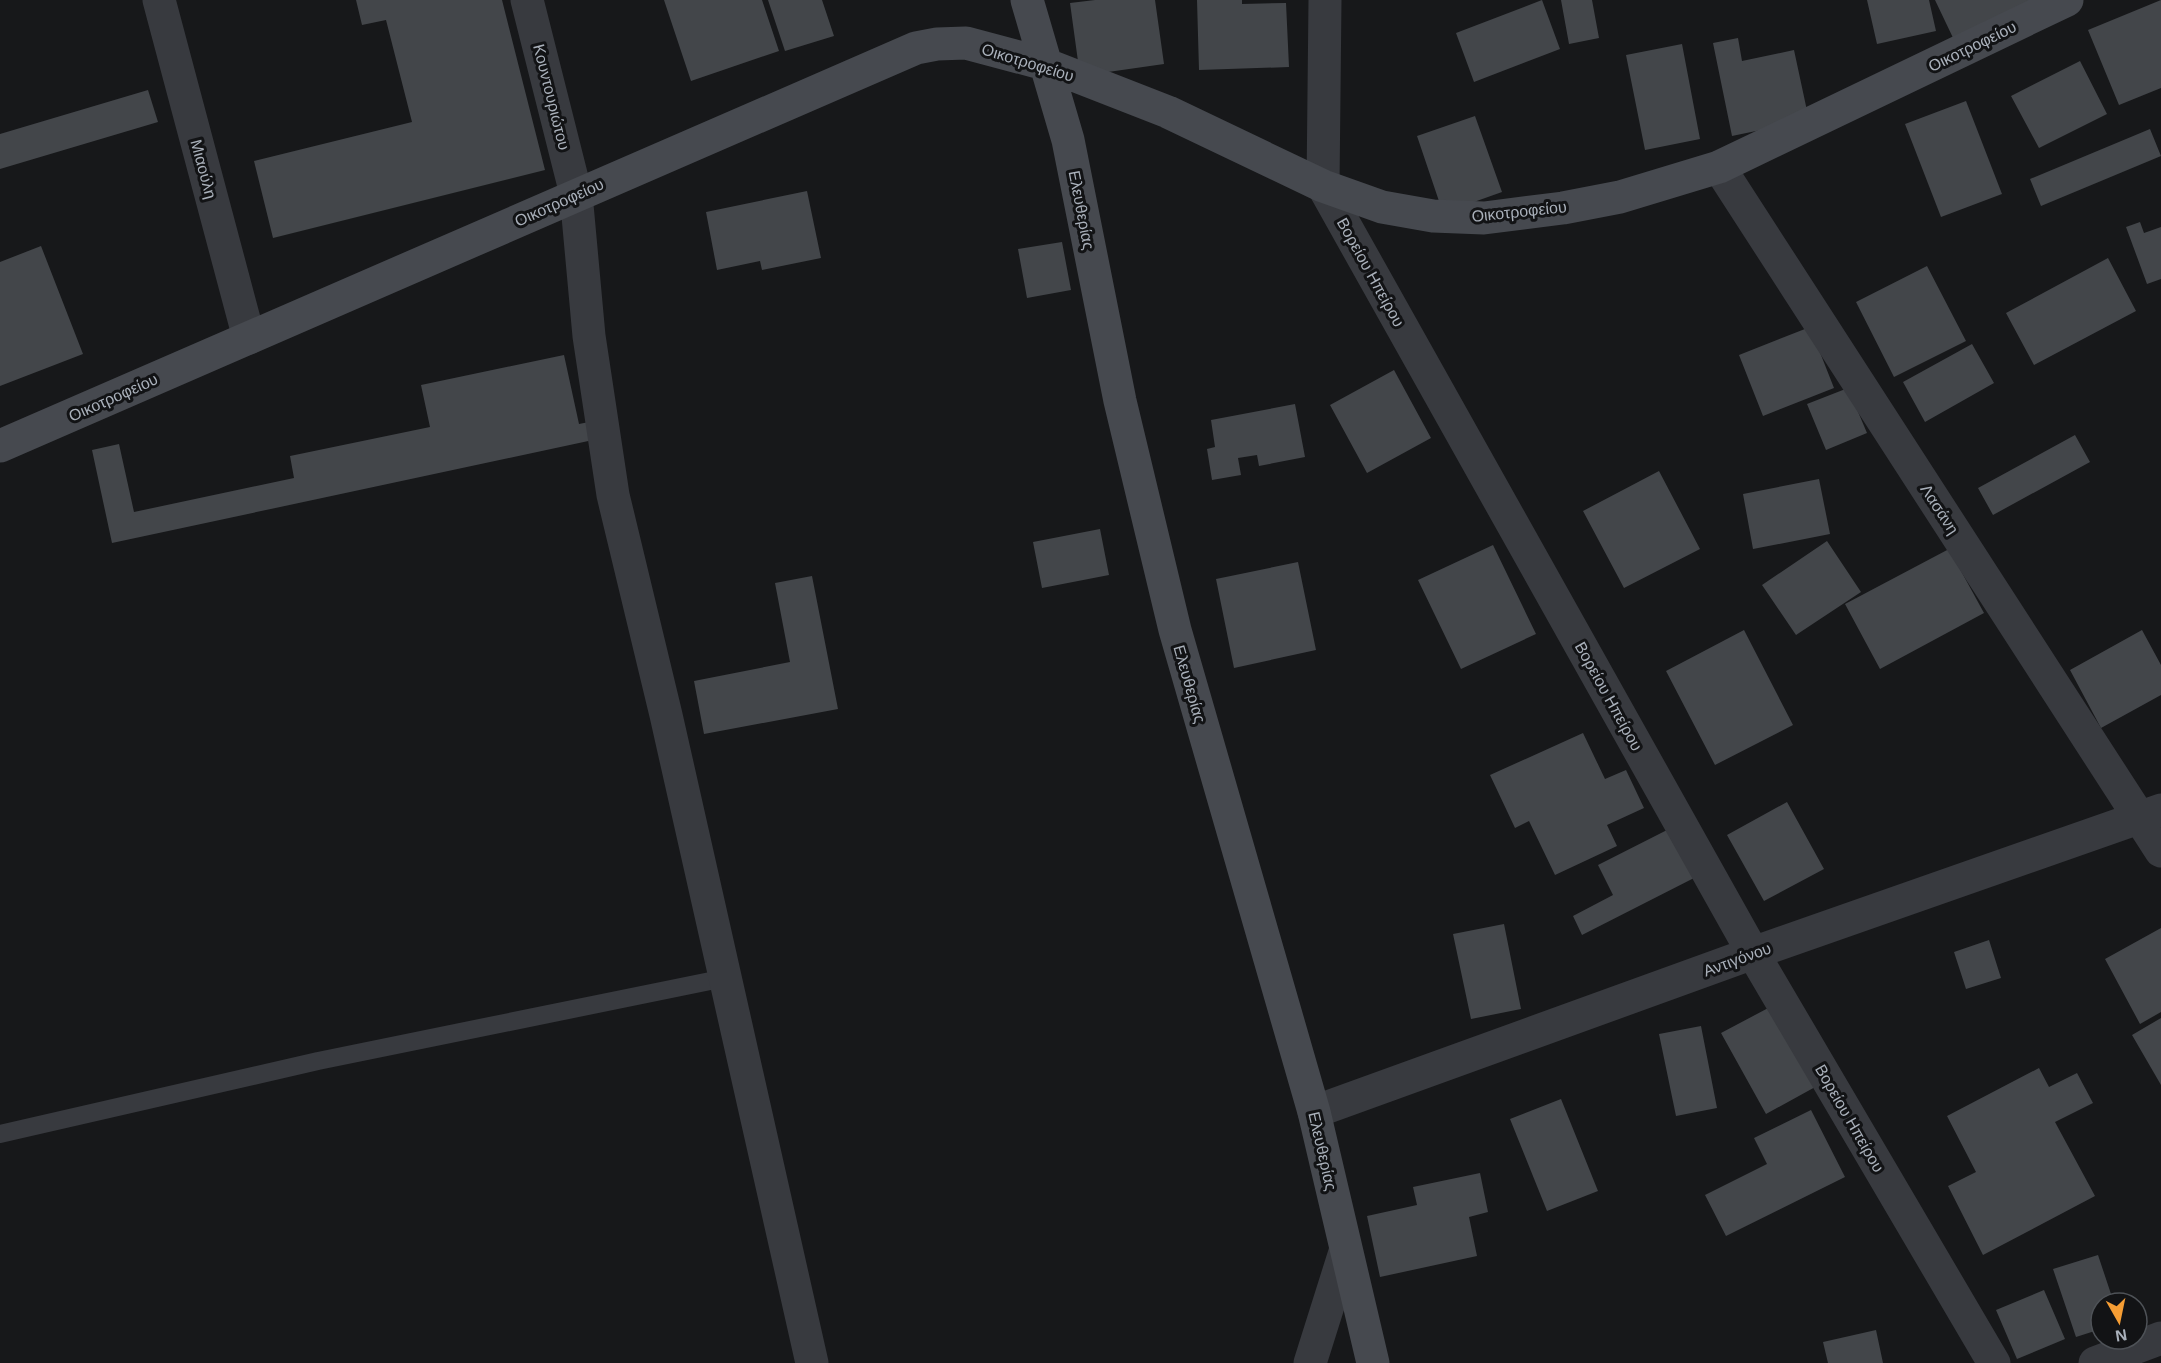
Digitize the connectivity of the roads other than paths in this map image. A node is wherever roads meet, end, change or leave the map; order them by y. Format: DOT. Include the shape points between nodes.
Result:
graph roads {
  1 [pos="159,0"];
  2 [pos="527,0"];
  3 [pos="1027,0"];
  4 [pos="1325,0"];
  5 [pos="2067,0"];
  6 [pos="1044,64"];
  7 [pos="1719,167"];
  8 [pos="1323,186"];
  9 [pos="576,194"];
  10 [pos="249,338"];
  11 [pos="0,446"];
  12 [pos="2150,814"];
  13 [pos="2161,850"];
  14 [pos="1754,953"];
  15 [pos="725,978"];
  16 [pos="1314,1112"];
  17 [pos="0,1134"];
  18 [pos="1345,1252"];
  19 [pos="2161,1338"];
  20 [pos="812,1363"];
  21 [pos="1310,1363"];
  22 [pos="1373,1363"];
  23 [pos="1994,1363"];
  24 [pos="2095,1363"];
  1 -- 10 [label="street, Μιαούλη"];
  2 -- 9 [label="street, Κουντουριώτου"];
  3 -- 6 [label="street, Ελευθερίας"];
  4 -- 8 [label="street, Βορείου Ηπείρου"];
  5 -- 7 [label="street, Οικοτροφείου"];
  6 -- 8 [label="street, Οικοτροφείου" via="1168,112"];
  6 -- 9 [label="street, Οικοτροφείου" via="966,44 916,48"];
  6 -- 16 [label="street, Ελευθερίας" via="1068,140 1120,401 1175,630"];
  7 -- 8 [label="street, Οικοτροφείου" via="1620,197 1484,218 1433,216 1382,207"];
  7 -- 12 [label="street, Λασάνη"];
  8 -- 14 [label="street, Βορείου Ηπείρου"];
  9 -- 10 [label="street, Οικοτροφείου"];
  9 -- 15 [label="street, Κουντουριώτου" via="589,336 613,495"];
  10 -- 11 [label="street, Οικοτροφείου"];
  12 -- 13 [label="street, Λασάνη"];
  12 -- 14 [label="street, Αντιγόνου"];
  14 -- 16 [label="street, Αντιγόνου"];
  14 -- 23 [label="street, Βορείου Ηπείρου"];
  15 -- 17 [label="lane" via="318,1061"];
  15 -- 20 [label="street, Κουντουριώτου"];
  16 -- 18 [label="street, Ελευθερίας"];
  18 -- 21 [label="street"];
  18 -- 22 [label="street, Ελευθερίας"];
  19 -- 24 [label="street"];
}
